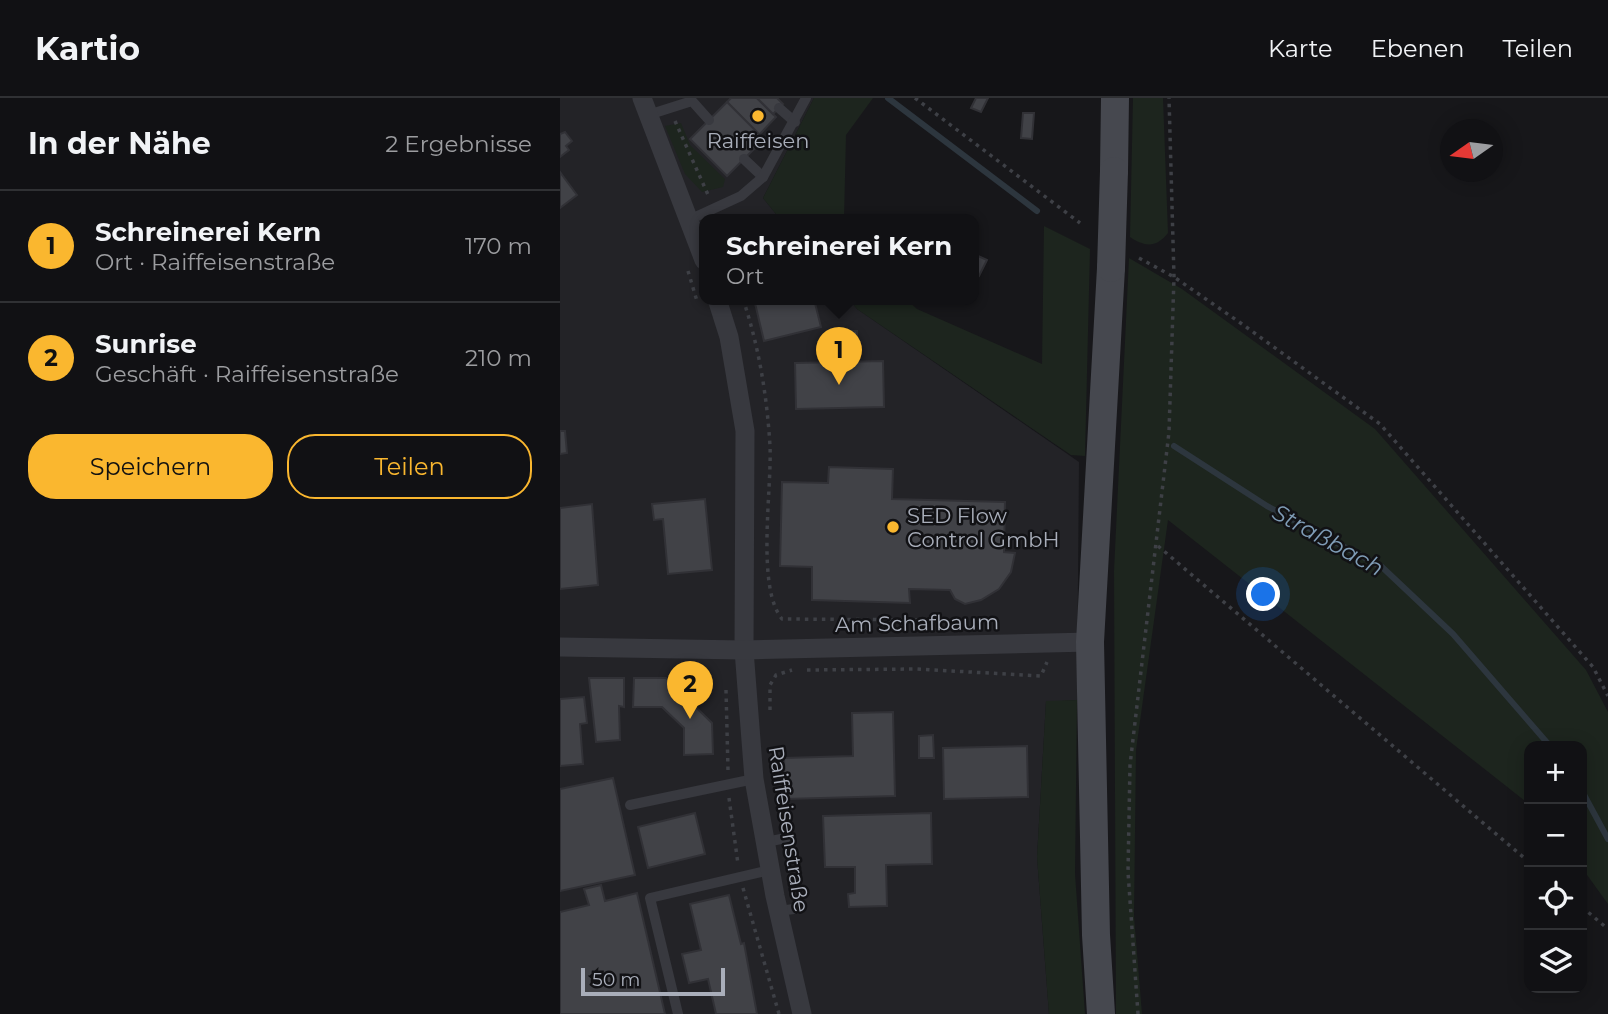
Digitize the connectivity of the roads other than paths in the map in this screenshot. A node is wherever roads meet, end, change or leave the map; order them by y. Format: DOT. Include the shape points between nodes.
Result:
graph roads {
  1 [pos="806,98"];
  2 [pos="1115,98"];
  3 [pos="694,99"];
  4 [pos="645,106"];
  5 [pos="779,108"];
  6 [pos="709,120"];
  7 [pos="795,122"];
  8 [pos="744,159"];
  9 [pos="763,177"];
  10 [pos="701,214"];
  11 [pos="699,215"];
  12 [pos="691,219"];
  13 [pos="695,264"];
  14 [pos="709,305"];
  15 [pos="1090,642"];
  16 [pos="560,647"];
  17 [pos="735,650"];
  18 [pos="754,779"];
  19 [pos="630,805"];
  20 [pos="786,838"];
  21 [pos="766,842"];
  22 [pos="771,870"];
  23 [pos="801,908"];
  24 [pos="779,911"];
  25 [pos="678,1014"];
  26 [pos="802,1014"];
  27 [pos="1101,1014"];
  1 -- 7 [label="lane"];
  2 -- 15 [label="main road, bridge" via="1111,268"];
  3 -- 4 [label="lane" via="670,107"];
  3 -- 6 [label="lane"];
  4 -- 12 [label="street"];
  5 -- 7 [label="lane"];
  7 -- 9 [label="lane"];
  8 -- 9 [label="lane"];
  9 -- 10 [label="lane" via="741,196"];
  11 -- 12 [label="lane"];
  12 -- 13 [label="street"];
  14 -- 17 [label="street, Raiffeisenstraße" via="729,337 745,431"];
  15 -- 17 [label="street, Am Schafbaum"];
  15 -- 27 [label="main road"];
  16 -- 17 [label="street"];
  17 -- 18 [label="street, Raiffeisenstraße"];
  18 -- 19 [label="lane"];
  18 -- 21 [label="street, Raiffeisenstraße"];
  20 -- 21 [label="lane"];
  21 -- 22 [label="street, Raiffeisenstraße"];
  22 -- 24 [label="street, Raiffeisenstraße"];
  22 -- 25 [label="lane" via="650,898"];
  23 -- 24 [label="lane"];
  24 -- 26 [label="street, Raiffeisenstraße"];
}
